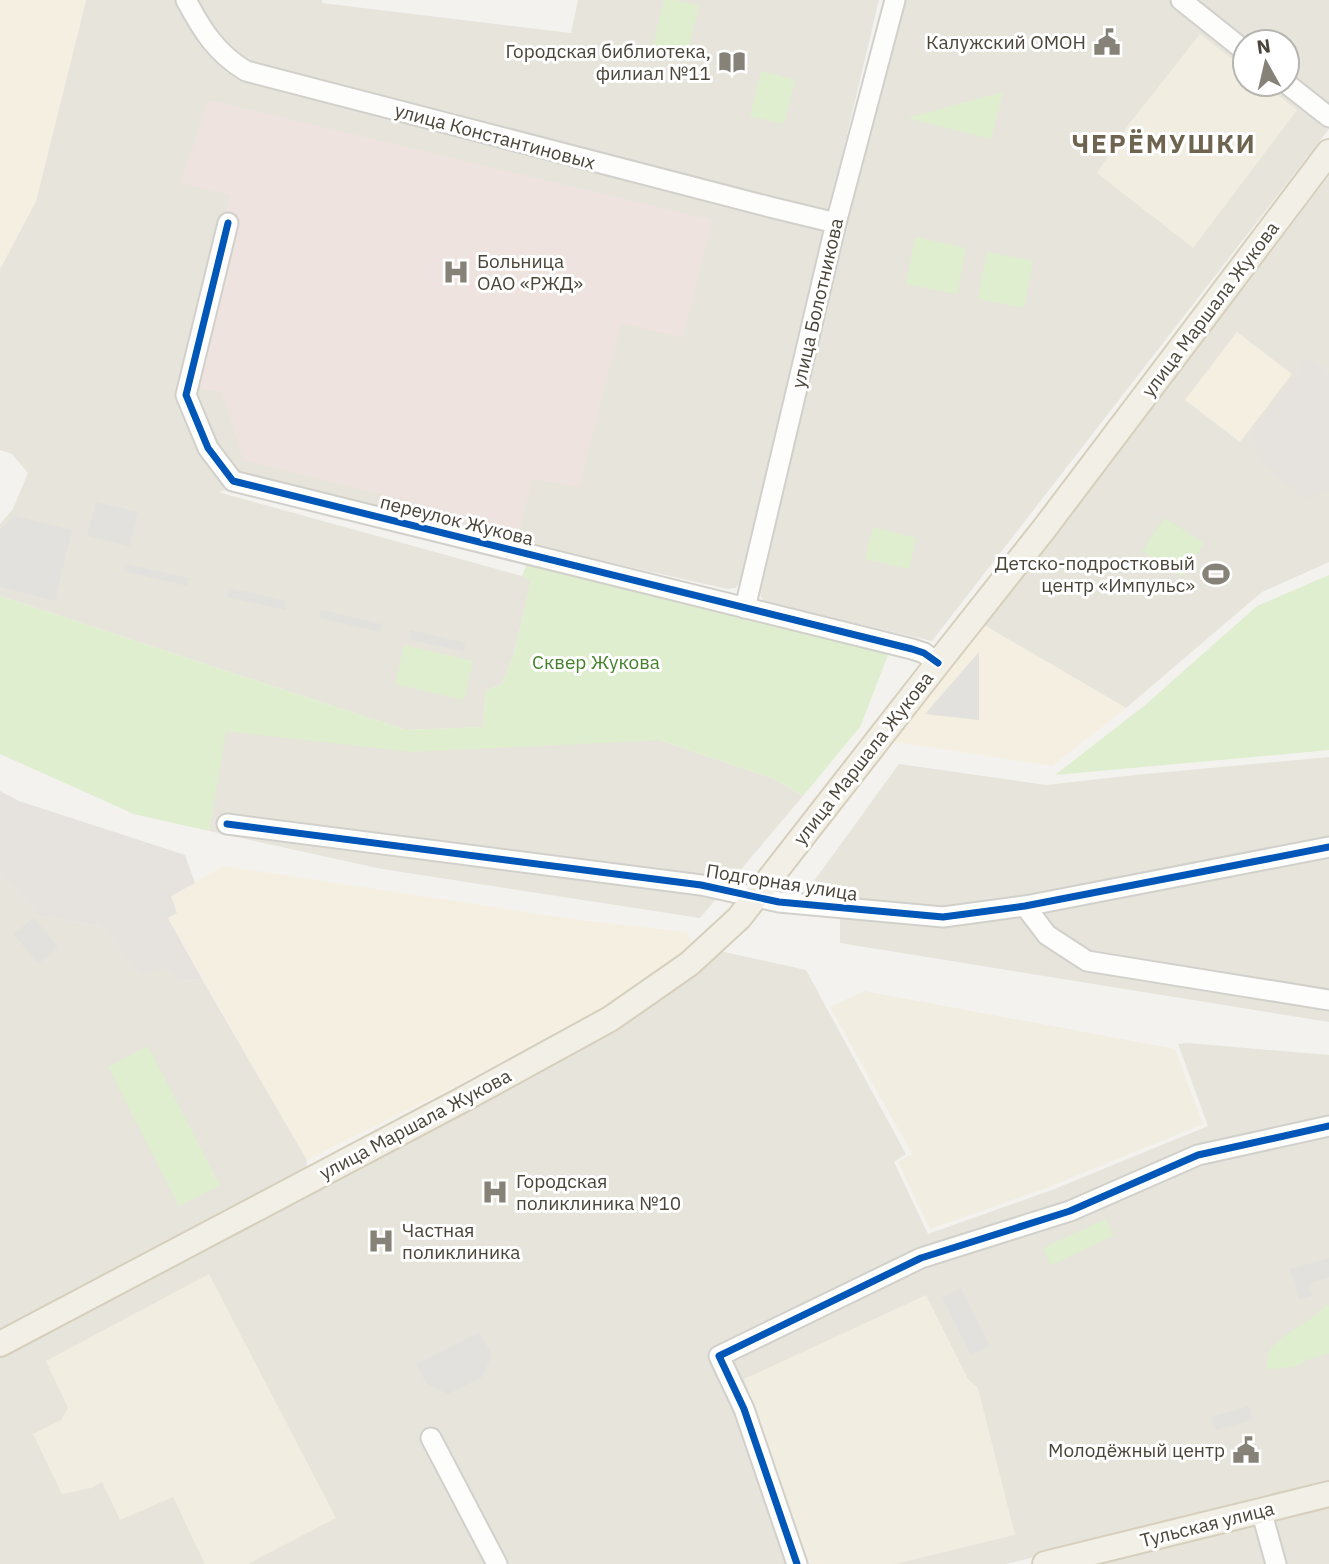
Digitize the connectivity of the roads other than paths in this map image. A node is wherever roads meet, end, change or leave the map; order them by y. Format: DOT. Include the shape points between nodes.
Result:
graph roads {
  1 [pos="186,0"];
  2 [pos="895,0"];
  3 [pos="1181,0"];
  4 [pos="1231,40"];
  5 [pos="1301,95"];
  6 [pos="1329,117"];
  7 [pos="1329,152"];
  8 [pos="228,223"];
  9 [pos="836,223"];
  10 [pos="745,608"];
  11 [pos="938,663"];
  12 [pos="227,824"];
  13 [pos="1329,847"];
  14 [pos="755,897"];
  15 [pos="1025,906"];
  16 [pos="1329,1000"];
  17 [pos="1329,1126"];
  18 [pos="0,1345"];
  19 [pos="431,1437"];
  20 [pos="1329,1494"];
  21 [pos="1261,1510"];
  22 [pos="497,1564"];
  23 [pos="797,1564"];
  24 [pos="1045,1564"];
  25 [pos="1276,1564"];
  1 -- 9 [label="street, улица Константиновых" via="220,52 246,71"];
  2 -- 9 [label="street, улица Болотникова"];
  3 -- 4 [label="street"];
  5 -- 6 [label="street"];
  7 -- 11 [label="main road, улица Маршала Жукова"];
  8 -- 10 [label="street, переулок Жукова" via="186,395 208,448 233,481"];
  9 -- 10 [label="street, улица Болотникова"];
  10 -- 11 [label="street, переулок Жукова" via="912,649"];
  11 -- 14 [label="main road, улица Маршала Жукова"];
  12 -- 14 [label="street, Подгорная улица" via="701,886"];
  13 -- 15 [label="street, Подгорная улица"];
  14 -- 15 [label="street, Подгорная улица" via="943,918"];
  14 -- 18 [label="main road, улица Маршала Жукова" via="689,964 610,1019"];
  15 -- 16 [label="street" via="1047,935 1087,961"];
  17 -- 23 [label="street" via="1198,1156 1070,1211 921,1258 719,1356 744,1409"];
  19 -- 22 [label="street"];
  20 -- 21 [label="main road, Тульская улица"];
  21 -- 24 [label="main road, Тульская улица"];
  21 -- 25 [label="street"];
}
